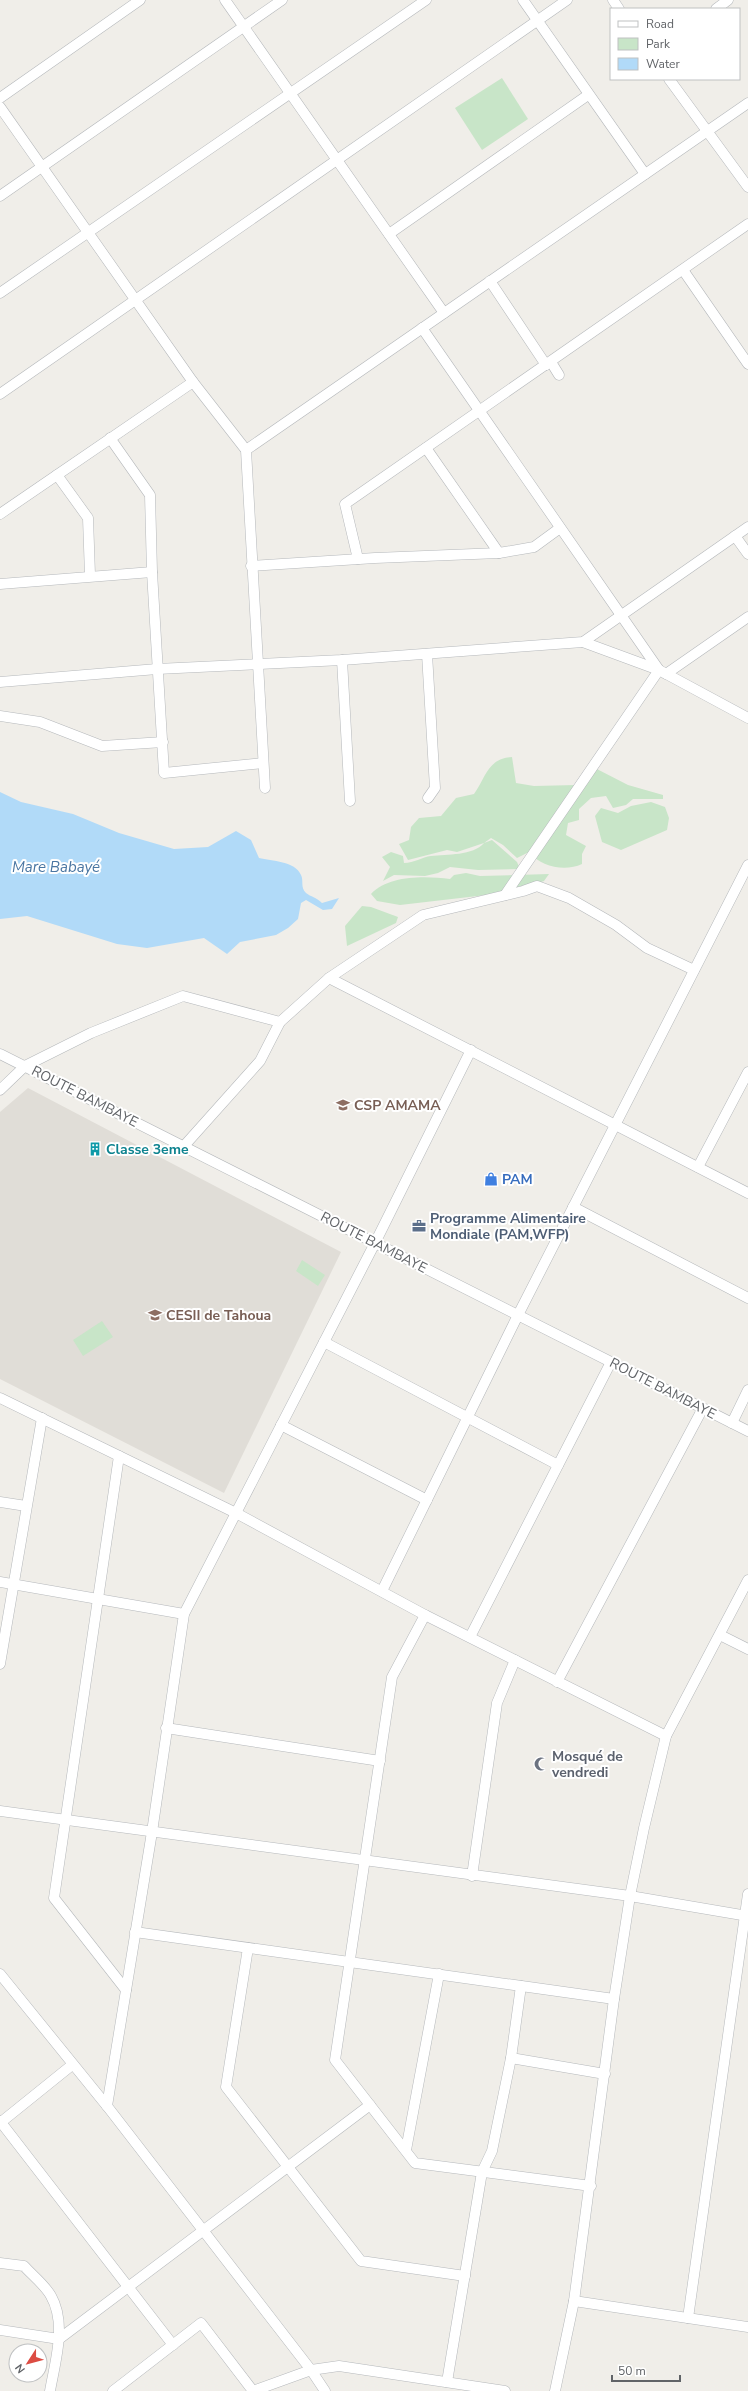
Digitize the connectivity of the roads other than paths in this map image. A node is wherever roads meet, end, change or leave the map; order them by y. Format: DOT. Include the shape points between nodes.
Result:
graph roads {
  1 [pos="140,0"];
  2 [pos="225,0"];
  3 [pos="282,0"];
  4 [pos="426,0"];
  5 [pos="523,0"];
  6 [pos="567,0"];
  7 [pos="728,0"];
  8 [pos="717,8"];
  9 [pos="538,21"];
  10 [pos="244,27"];
  11 [pos="670,80"];
  12 [pos="291,94"];
  13 [pos="588,95"];
  14 [pos="0,98"];
  15 [pos="748,103"];
  16 [pos="0,107"];
  17 [pos="707,131"];
  18 [pos="338,160"];
  19 [pos="42,167"];
  20 [pos="645,174"];
  21 [pos="748,187"];
  22 [pos="0,196"];
  23 [pos="748,224"];
  24 [pos="88,232"];
  25 [pos="389,234"];
  26 [pos="682,270"];
  27 [pos="490,281"];
  28 [pos="0,293"];
  29 [pos="136,301"];
  30 [pos="444,313"];
  31 [pos="422,328"];
  32 [pos="549,364"];
  33 [pos="748,364"];
  34 [pos="559,375"];
  35 [pos="193,382"];
  36 [pos="0,394"];
  37 [pos="480,410"];
  38 [pos="110,438"];
  39 [pos="426,448"];
  40 [pos="246,450"];
  41 [pos="57,475"];
  42 [pos="0,514"];
  43 [pos="748,527"];
  44 [pos="560,528"];
  45 [pos="735,536"];
  46 [pos="499,553"];
  47 [pos="748,554"];
  48 [pos="358,559"];
  49 [pos="251,566"];
  50 [pos="152,572"];
  51 [pos="90,575"];
  52 [pos="0,584"];
  53 [pos="622,616"];
  54 [pos="748,617"];
  55 [pos="583,642"];
  56 [pos="427,654"];
  57 [pos="342,660"];
  58 [pos="257,663"];
  59 [pos="157,668"];
  60 [pos="663,672"];
  61 [pos="0,682"];
  62 [pos="0,716"];
  63 [pos="748,718"];
  64 [pos="163,742"];
  65 [pos="263,763"];
  66 [pos="265,788"];
  67 [pos="428,798"];
  68 [pos="350,801"];
  69 [pos="748,865"];
  70 [pos="505,895"];
  71 [pos="694,970"];
  72 [pos="329,978"];
  73 [pos="280,1022"];
  74 [pos="471,1050"];
  75 [pos="0,1054"];
  76 [pos="25,1066"];
  77 [pos="748,1072"];
  78 [pos="0,1090"];
  79 [pos="615,1124"];
  80 [pos="184,1146"];
  81 [pos="698,1167"];
  82 [pos="748,1193"];
  83 [pos="573,1207"];
  84 [pos="375,1243"];
  85 [pos="748,1298"];
  86 [pos="518,1315"];
  87 [pos="324,1342"];
  88 [pos="611,1362"];
  89 [pos="748,1390"];
  90 [pos="0,1398"];
  91 [pos="703,1408"];
  92 [pos="468,1417"];
  93 [pos="42,1418"];
  94 [pos="732,1423"];
  95 [pos="281,1425"];
  96 [pos="748,1431"];
  97 [pos="119,1456"];
  98 [pos="558,1465"];
  99 [pos="427,1500"];
  100 [pos="0,1502"];
  101 [pos="26,1506"];
  102 [pos="236,1513"];
  103 [pos="748,1580"];
  104 [pos="0,1582"];
  105 [pos="12,1584"];
  106 [pos="382,1591"];
  107 [pos="100,1598"];
  108 [pos="184,1614"];
  109 [pos="425,1615"];
  110 [pos="720,1635"];
  111 [pos="470,1638"];
  112 [pos="748,1649"];
  113 [pos="515,1660"];
  114 [pos="0,1664"];
  115 [pos="557,1682"];
  116 [pos="166,1728"];
  117 [pos="666,1736"];
  118 [pos="380,1760"];
  119 [pos="0,1811"];
  120 [pos="66,1819"];
  121 [pos="152,1832"];
  122 [pos="366,1862"];
  123 [pos="472,1876"];
  124 [pos="748,1894"];
  125 [pos="630,1896"];
  126 [pos="746,1916"];
  127 [pos="135,1932"];
  128 [pos="248,1948"];
  129 [pos="349,1962"];
  130 [pos="0,1974"];
  131 [pos="439,1974"];
  132 [pos="521,1986"];
  133 [pos="126,1990"];
  134 [pos="614,1999"];
  135 [pos="510,2058"];
  136 [pos="72,2065"];
  137 [pos="605,2074"];
  138 [pos="370,2105"];
  139 [pos="107,2106"];
  140 [pos="0,2122"];
  141 [pos="406,2150"];
  142 [pos="288,2167"];
  143 [pos="482,2172"];
  144 [pos="590,2186"];
  145 [pos="203,2230"];
  146 [pos="0,2263"];
  147 [pos="465,2276"];
  148 [pos="128,2287"];
  149 [pos="574,2301"];
  150 [pos="688,2318"];
  151 [pos="748,2327"];
  152 [pos="0,2330"];
  153 [pos="59,2339"];
  154 [pos="173,2345"];
  155 [pos="311,2370"];
  156 [pos="447,2382"];
  157 [pos="50,2391"];
  158 [pos="113,2391"];
  159 [pos="325,2391"];
  160 [pos="505,2391"];
  161 [pos="555,2391"];
  1 -- 14 [label="street"];
  2 -- 10 [label="street"];
  3 -- 10 [label="street"];
  4 -- 12 [label="street"];
  5 -- 9 [label="street"];
  6 -- 9 [label="street"];
  7 -- 8 [label="street"];
  9 -- 13 [label="street"];
  9 -- 18 [label="street"];
  10 -- 12 [label="street"];
  10 -- 19 [label="street"];
  11 -- 17 [label="street"];
  12 -- 18 [label="street"];
  12 -- 24 [label="street"];
  13 -- 20 [label="street"];
  13 -- 25 [label="street"];
  15 -- 17 [label="street"];
  16 -- 19 [label="street"];
  17 -- 20 [label="street"];
  17 -- 21 [label="street"];
  18 -- 25 [label="street"];
  18 -- 29 [label="street"];
  19 -- 22 [label="street"];
  19 -- 24 [label="street"];
  20 -- 27 [label="street"];
  23 -- 26 [label="street"];
  24 -- 28 [label="street"];
  24 -- 29 [label="street"];
  25 -- 30 [label="street"];
  26 -- 32 [label="street"];
  26 -- 33 [label="street"];
  27 -- 30 [label="street"];
  27 -- 32 [label="street"];
  29 -- 35 [label="street"];
  29 -- 36 [label="street"];
  30 -- 31 [label="street"];
  31 -- 37 [label="street"];
  31 -- 40 [label="street"];
  32 -- 34 [label="street"];
  32 -- 37 [label="street"];
  35 -- 38 [label="street"];
  35 -- 40 [label="street"];
  37 -- 39 [label="street"];
  37 -- 44 [label="street"];
  38 -- 41 [label="street"];
  38 -- 50 [label="street" via="150,495"];
  39 -- 46 [label="street"];
  39 -- 48 [label="street" via="345,504"];
  40 -- 49 [label="street"];
  41 -- 42 [label="street"];
  41 -- 51 [label="street" via="88,518"];
  43 -- 45 [label="street"];
  44 -- 46 [label="street" via="534,547"];
  44 -- 53 [label="street"];
  45 -- 47 [label="street"];
  45 -- 53 [label="street"];
  46 -- 48 [label="street"];
  48 -- 49 [label="street"];
  49 -- 58 [label="street"];
  50 -- 51 [label="street"];
  50 -- 59 [label="street"];
  51 -- 52 [label="street"];
  53 -- 55 [label="street"];
  53 -- 60 [label="street"];
  54 -- 60 [label="street"];
  55 -- 56 [label="street"];
  55 -- 60 [label="street"];
  56 -- 57 [label="street"];
  56 -- 67 [label="street" via="435,788"];
  57 -- 58 [label="street"];
  57 -- 68 [label="street"];
  58 -- 59 [label="street"];
  58 -- 65 [label="street"];
  59 -- 61 [label="street"];
  59 -- 64 [label="street"];
  60 -- 63 [label="street"];
  60 -- 70 [label="street"];
  62 -- 64 [label="street" via="40,722 102,746"];
  64 -- 65 [label="street" via="164,772"];
  65 -- 66 [label="street"];
  69 -- 71 [label="street"];
  70 -- 71 [label="street" via="537,886 544,888 569,898 616,925 647,948"];
  70 -- 72 [label="street" via="423,915"];
  71 -- 79 [label="street"];
  72 -- 73 [label="street"];
  72 -- 74 [label="street"];
  73 -- 76 [label="street" via="183,996 91,1033"];
  73 -- 80 [label="street" via="260,1061"];
  74 -- 79 [label="street"];
  74 -- 84 [label="street"];
  75 -- 76 [label="street, ROUTE BAMBAYE"];
  76 -- 78 [label="street"];
  76 -- 80 [label="street, ROUTE BAMBAYE"];
  77 -- 81 [label="street"];
  79 -- 81 [label="street"];
  79 -- 83 [label="street"];
  80 -- 84 [label="street, ROUTE BAMBAYE"];
  81 -- 82 [label="street"];
  83 -- 85 [label="street"];
  83 -- 86 [label="street"];
  84 -- 86 [label="street, ROUTE BAMBAYE"];
  84 -- 87 [label="street"];
  86 -- 88 [label="street, ROUTE BAMBAYE"];
  86 -- 92 [label="street"];
  87 -- 92 [label="street"];
  87 -- 95 [label="street"];
  88 -- 91 [label="street, ROUTE BAMBAYE"];
  88 -- 98 [label="street"];
  89 -- 94 [label="street"];
  90 -- 93 [label="street"];
  91 -- 94 [label="street, ROUTE BAMBAYE"];
  91 -- 115 [label="street"];
  92 -- 98 [label="street"];
  92 -- 99 [label="street"];
  93 -- 97 [label="street"];
  93 -- 101 [label="street"];
  94 -- 96 [label="street, ROUTE BAMBAYE"];
  95 -- 99 [label="street"];
  95 -- 102 [label="street"];
  97 -- 102 [label="street"];
  97 -- 107 [label="street"];
  98 -- 111 [label="street"];
  99 -- 106 [label="street"];
  100 -- 101 [label="street"];
  101 -- 105 [label="street"];
  102 -- 106 [label="street"];
  102 -- 108 [label="street"];
  103 -- 110 [label="street"];
  104 -- 105 [label="street"];
  105 -- 107 [label="street"];
  105 -- 114 [label="street"];
  106 -- 109 [label="street"];
  107 -- 108 [label="street"];
  107 -- 120 [label="street"];
  108 -- 116 [label="street"];
  109 -- 111 [label="street"];
  109 -- 118 [label="street" via="392,1677"];
  110 -- 112 [label="street"];
  110 -- 117 [label="street"];
  111 -- 113 [label="street"];
  113 -- 115 [label="street"];
  113 -- 123 [label="street" via="497,1703"];
  115 -- 117 [label="street"];
  116 -- 118 [label="street"];
  116 -- 121 [label="street"];
  117 -- 125 [label="street"];
  118 -- 122 [label="street"];
  119 -- 120 [label="street"];
  120 -- 121 [label="street"];
  120 -- 133 [label="street" via="54,1898"];
  121 -- 122 [label="street"];
  121 -- 127 [label="street"];
  122 -- 123 [label="street"];
  122 -- 129 [label="street"];
  123 -- 125 [label="street"];
  124 -- 126 [label="street"];
  125 -- 126 [label="street"];
  125 -- 134 [label="street"];
  126 -- 150 [label="street"];
  127 -- 128 [label="street"];
  127 -- 133 [label="street"];
  128 -- 129 [label="street"];
  128 -- 142 [label="street" via="226,2087"];
  129 -- 131 [label="street"];
  129 -- 138 [label="street" via="335,2060"];
  130 -- 136 [label="street"];
  131 -- 132 [label="street"];
  131 -- 141 [label="street"];
  132 -- 134 [label="street"];
  132 -- 135 [label="street"];
  133 -- 139 [label="street"];
  134 -- 137 [label="street"];
  135 -- 137 [label="street"];
  135 -- 143 [label="street" via="492,2151"];
  136 -- 139 [label="street"];
  136 -- 140 [label="street"];
  137 -- 144 [label="street"];
  138 -- 141 [label="street"];
  138 -- 142 [label="street"];
  139 -- 145 [label="street"];
  140 -- 148 [label="street"];
  141 -- 143 [label="street" via="415,2163"];
  142 -- 145 [label="street"];
  142 -- 147 [label="street" via="361,2261"];
  143 -- 144 [label="street"];
  143 -- 147 [label="street"];
  144 -- 149 [label="street"];
  145 -- 148 [label="street"];
  145 -- 155 [label="street"];
  146 -- 153 [label="street" via="24,2266 51,2296 57,2314"];
  147 -- 156 [label="street"];
  148 -- 153 [label="street"];
  148 -- 154 [label="street"];
  149 -- 150 [label="street"];
  149 -- 161 [label="street"];
  150 -- 151 [label="street"];
  152 -- 153 [label="street"];
  153 -- 157 [label="street"];
  154 -- 155 [label="street" via="201,2323 253,2391"];
  154 -- 158 [label="street"];
  155 -- 156 [label="street" via="339,2366"];
  155 -- 159 [label="street"];
  156 -- 160 [label="street"];
}
